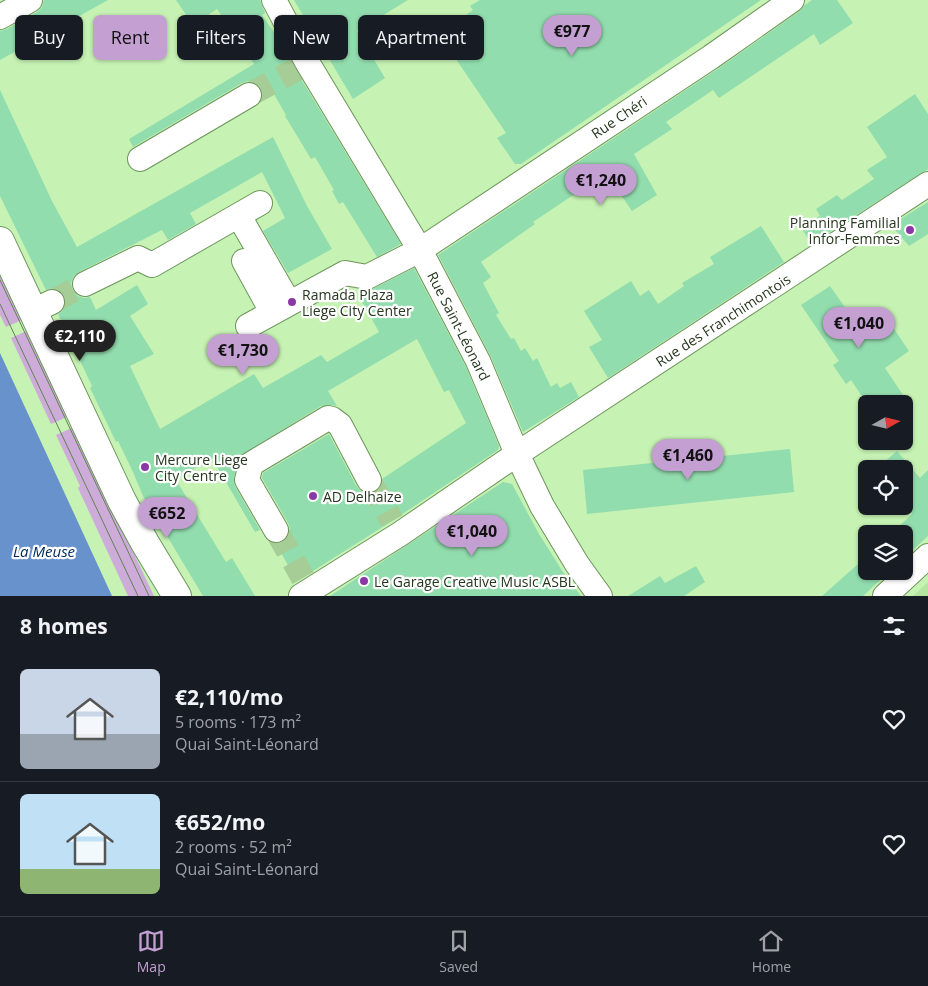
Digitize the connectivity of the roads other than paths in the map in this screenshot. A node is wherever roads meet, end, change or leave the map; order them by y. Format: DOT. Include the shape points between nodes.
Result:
graph roads {
  1 [pos="30,0"];
  2 [pos="274,0"];
  3 [pos="792,0"];
  4 [pos="0,17"];
  5 [pos="249,95"];
  6 [pos="140,159"];
  7 [pos="928,184"];
  8 [pos="260,203"];
  9 [pos="239,216"];
  10 [pos="0,241"];
  11 [pos="420,250"];
  12 [pos="244,261"];
  13 [pos="85,284"];
  14 [pos="280,307"];
  15 [pos="248,326"];
  16 [pos="517,454"];
  17 [pos="370,480"];
  18 [pos="276,530"];
  19 [pos="928,556"];
  20 [pos="305,588"];
  21 [pos="177,596"];
  22 [pos="600,596"];
  23 [pos="885,596"];
  1 -- 4 [label="street"];
  2 -- 11 [label="street, Rue Saint-Léonard" via="302,65"];
  3 -- 11 [label="street, Rue Chéri"];
  5 -- 6 [label="street"];
  7 -- 16 [label="street, Rue des Franchimontois"];
  8 -- 9 [label="street"];
  9 -- 13 [label="street" via="152,265 138,258"];
  9 -- 14 [label="street"];
  10 -- 21 [label="main road" via="42,306 122,501"];
  11 -- 14 [label="street, Rue Chéri" via="367,278 346,273"];
  11 -- 16 [label="street, Rue Saint-Léonard" via="478,361"];
  12 -- 14 [label="street"];
  14 -- 15 [label="street, Rue Chéri"];
  16 -- 20 [label="street, Rue des Franchimontois" via="396,527"];
  16 -- 22 [label="street, Rue Saint-Léonard" via="542,506"];
  17 -- 18 [label="street" via="340,426 328,418 251,464 247,480"];
  19 -- 23 [label="street"];
}
